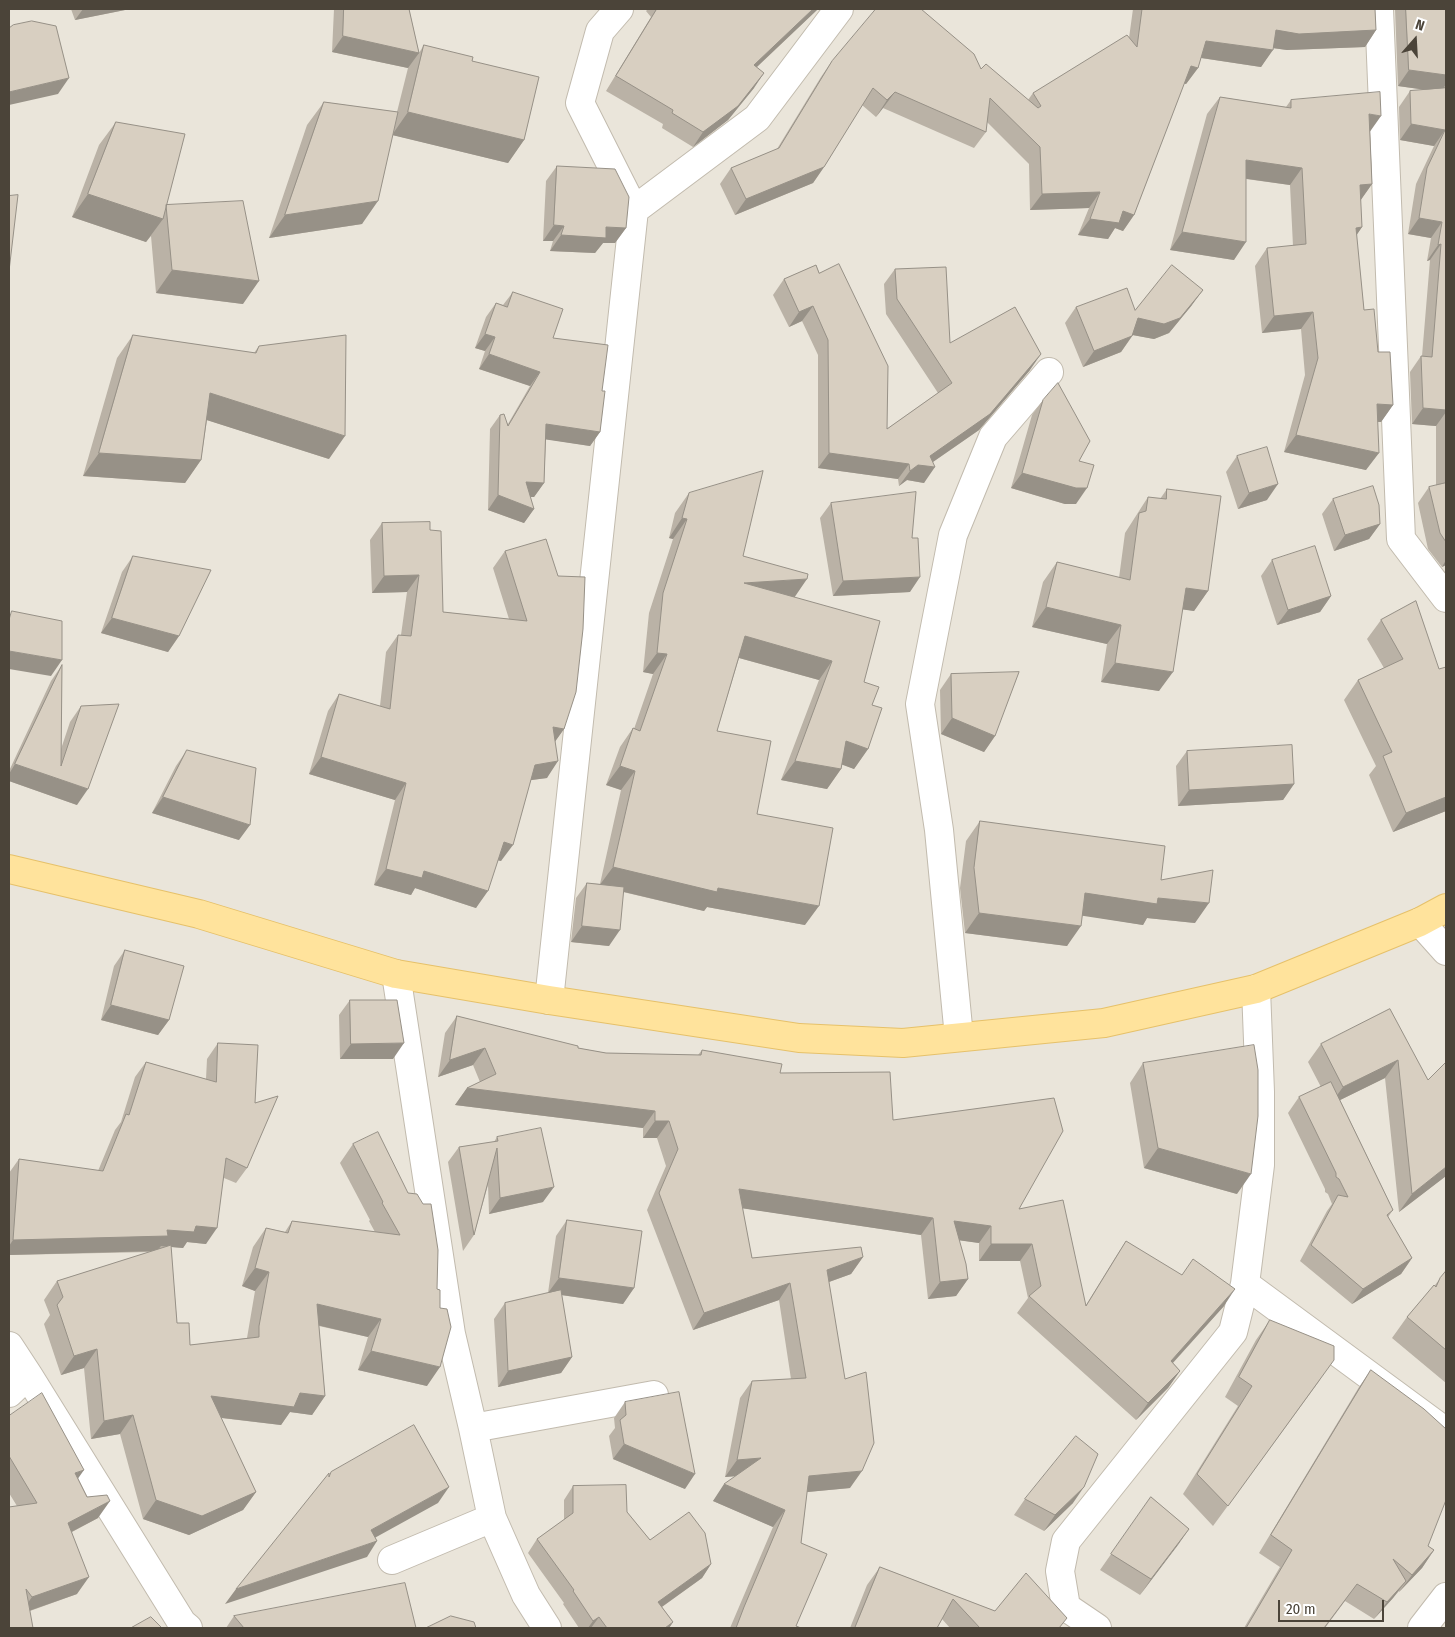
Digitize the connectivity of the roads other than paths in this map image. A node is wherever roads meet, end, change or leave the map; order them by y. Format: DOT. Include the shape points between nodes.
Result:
graph roads {
  1 [pos="620,9"];
  2 [pos="839,9"];
  3 [pos="1379,9"];
  4 [pos="634,210"];
  5 [pos="1049,372"];
  6 [pos="1446,598"];
  7 [pos="10,875"];
  8 [pos="1446,908"];
  9 [pos="1420,922"];
  10 [pos="1446,951"];
  11 [pos="396,974"];
  12 [pos="1256,989"];
  13 [pos="549,1000"];
  14 [pos="959,1037"];
  15 [pos="1246,1284"];
  16 [pos="9,1346"];
  17 [pos="28,1375"];
  18 [pos="9,1394"];
  19 [pos="654,1395"];
  20 [pos="474,1428"];
  21 [pos="1446,1432"];
  22 [pos="492,1518"];
  23 [pos="392,1560"];
  24 [pos="1446,1597"];
  25 [pos="188,1628"];
  26 [pos="548,1628"];
  27 [pos="1097,1628"];
  28 [pos="1422,1628"];
  1 -- 4 [label="street" via="600,31 580,103"];
  2 -- 4 [label="street" via="757,118"];
  3 -- 6 [label="street" via="1401,539"];
  4 -- 13 [label="street"];
  5 -- 14 [label="street" via="993,437 954,534 920,704 939,830"];
  7 -- 11 [label="main road" via="199,914"];
  8 -- 9 [label="main road"];
  9 -- 10 [label="street"];
  9 -- 12 [label="main road"];
  11 -- 13 [label="main road"];
  11 -- 20 [label="street" via="451,1334"];
  12 -- 14 [label="main road" via="1104,1023"];
  12 -- 15 [label="street" via="1260,1165"];
  13 -- 14 [label="main road" via="800,1038 903,1043"];
  15 -- 21 [label="street"];
  15 -- 27 [label="street" via="1233,1332 1066,1541 1060,1571 1066,1607"];
  16 -- 17 [label="street"];
  17 -- 18 [label="street"];
  17 -- 25 [label="street"];
  19 -- 20 [label="street"];
  20 -- 22 [label="street"];
  22 -- 23 [label="street"];
  22 -- 26 [label="street" via="526,1596"];
  24 -- 28 [label="street"];
}
